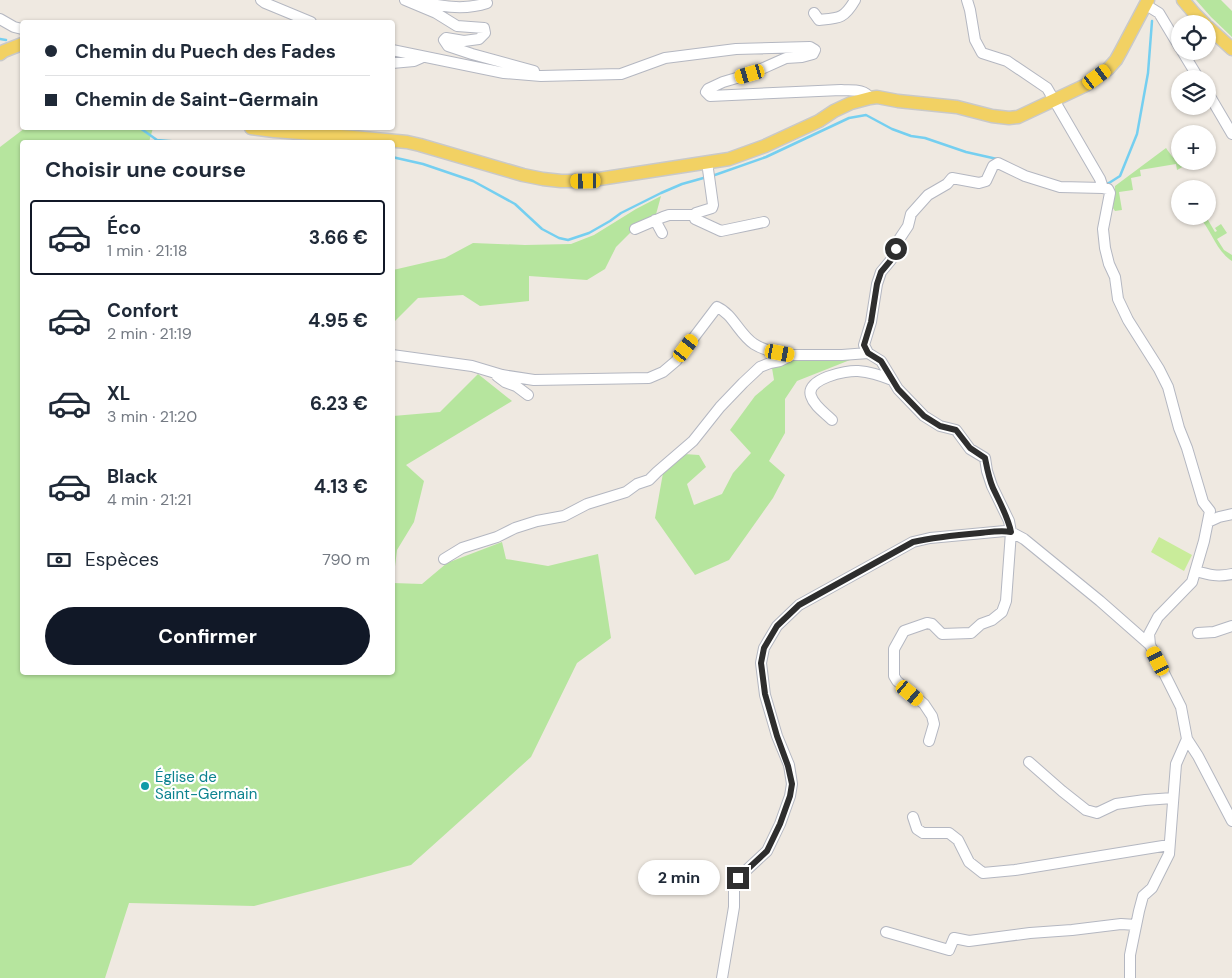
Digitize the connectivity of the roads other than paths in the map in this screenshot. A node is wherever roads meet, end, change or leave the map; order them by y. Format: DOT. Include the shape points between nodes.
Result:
graph roads {
  1 [pos="261,0"];
  2 [pos="406,0"];
  3 [pos="855,0"];
  4 [pos="967,0"];
  5 [pos="1184,0"];
  6 [pos="1149,2"];
  7 [pos="487,3"];
  8 [pos="814,13"];
  9 [pos="1196,15"];
  10 [pos="0,19"];
  11 [pos="306,20"];
  12 [pos="18,28"];
  13 [pos="1171,33"];
  14 [pos="1216,34"];
  15 [pos="20,47"];
  16 [pos="20,49"];
  17 [pos="1232,49"];
  18 [pos="395,51"];
  19 [pos="0,54"];
  20 [pos="424,56"];
  21 [pos="0,61"];
  22 [pos="395,63"];
  23 [pos="541,76"];
  24 [pos="870,98"];
  25 [pos="1055,100"];
  26 [pos="927,104"];
  27 [pos="1216,107"];
  28 [pos="820,120"];
  29 [pos="267,130"];
  30 [pos="1232,134"];
  31 [pos="378,140"];
  32 [pos="395,142"];
  33 [pos="708,172"];
  34 [pos="1102,184"];
  35 [pos="694,216"];
  36 [pos="655,220"];
  37 [pos="764,222"];
  38 [pos="635,229"];
  39 [pos="662,233"];
  40 [pos="868,353"];
  41 [pos="395,355"];
  42 [pos="792,355"];
  43 [pos="496,373"];
  44 [pos="892,380"];
  45 [pos="528,395"];
  46 [pos="832,420"];
  47 [pos="1232,514"];
  48 [pos="1208,522"];
  49 [pos="1011,532"];
  50 [pos="444,559"];
  51 [pos="1196,571"];
  52 [pos="1232,574"];
  53 [pos="1232,626"];
  54 [pos="1198,633"];
  55 [pos="1150,646"];
  56 [pos="1187,739"];
  57 [pos="929,741"];
  58 [pos="1029,762"];
  59 [pos="1173,798"];
  60 [pos="913,817"];
  61 [pos="1232,821"];
  62 [pos="1169,845"];
  63 [pos="1136,924"];
  64 [pos="886,932"];
  65 [pos="722,978"];
  66 [pos="1130,978"];
  1 -- 11 [label="street"];
  2 -- 7 [label="street" via="464,7"];
  2 -- 23 [label="street" via="457,26 484,28 485,33 479,39 446,38 448,46"];
  3 -- 8 [label="street" via="849,10 835,19 819,20"];
  4 -- 25 [label="street" via="975,40 982,53 1015,66 1047,88"];
  5 -- 9 [label="main road"];
  6 -- 13 [label="street"];
  6 -- 25 [label="main road" via="1108,69 1086,85"];
  10 -- 12 [label="street"];
  14 -- 17 [label="main road"];
  15 -- 19 [label="main road"];
  16 -- 21 [label="main road"];
  18 -- 20 [label="street"];
  20 -- 22 [label="street" via="414,61"];
  20 -- 23 [label="street" via="504,73"];
  23 -- 24 [label="street" via="621,74 665,58 736,49 810,47 815,50 812,54 786,58 723,82 706,92 710,96 841,90 860,91"];
  24 -- 26 [label="main road"];
  24 -- 28 [label="main road" via="851,103"];
  25 -- 26 [label="main road" via="1009,118"];
  25 -- 34 [label="street"];
  26 -- 28 [label="main road" via="869,105"];
  27 -- 30 [label="street"];
  28 -- 33 [label="main road" via="728,159"];
  29 -- 31 [label="main road"];
  32 -- 33 [label="main road" via="420,145 512,172 561,181"];
  33 -- 35 [label="street" via="713,205"];
  34 -- 40 [label="street" via="1060,187 998,163 986,181 979,183 952,178 948,184 928,195 911,214 891,260 881,272 864,345"];
  34 -- 48 [label="street" via="1110,193 1103,229 1104,248 1116,277 1118,299 1168,387 1203,502 1210,511"];
  35 -- 36 [label="street" via="669,215"];
  35 -- 37 [label="street" via="721,231"];
  36 -- 38 [label="street"];
  36 -- 39 [label="street"];
  40 -- 42 [label="street"];
  40 -- 44 [label="street" via="881,361"];
  41 -- 43 [label="street" via="472,366"];
  42 -- 43 [label="street" via="768,351 753,344 717,307 676,361 649,378 534,380"];
  42 -- 50 [label="street" via="760,368 720,407 693,441 649,480 564,516 537,521 462,548"];
  43 -- 45 [label="street"];
  44 -- 46 [label="street" via="872,372 854,370 839,372 812,386 811,397"];
  44 -- 49 [label="street" via="924,416 940,426 956,430 970,448 985,458 992,486"];
  47 -- 48 [label="street"];
  48 -- 51 [label="street"];
  49 -- 55 [label="street" via="1100,600"];
  49 -- 57 [label="street" via="1006,601 1002,612 971,633 942,634 927,623 904,631 894,649 897,682 924,704 932,716 934,724"];
  49 -- 65 [label="street" via="913,542 799,605 777,626 764,648 761,663 765,694 792,784 780,824 767,851 738,878 734,888 734,907"];
  51 -- 52 [label="street" via="1211,576"];
  51 -- 55 [label="street" via="1192,582 1158,617 1149,634"];
  53 -- 54 [label="street"];
  55 -- 56 [label="street" via="1181,706"];
  56 -- 59 [label="street" via="1176,764"];
  56 -- 61 [label="street"];
  58 -- 59 [label="street" via="1086,810 1097,813 1116,804"];
  59 -- 62 [label="street"];
  60 -- 62 [label="street" via="917,829 923,833 949,834 958,840 969,862 983,873"];
  62 -- 63 [label="street" via="1169,854 1152,888 1143,896"];
  63 -- 64 [label="street" via="969,941 954,938 949,950"];
  63 -- 66 [label="street" via="1130,955"];
}
